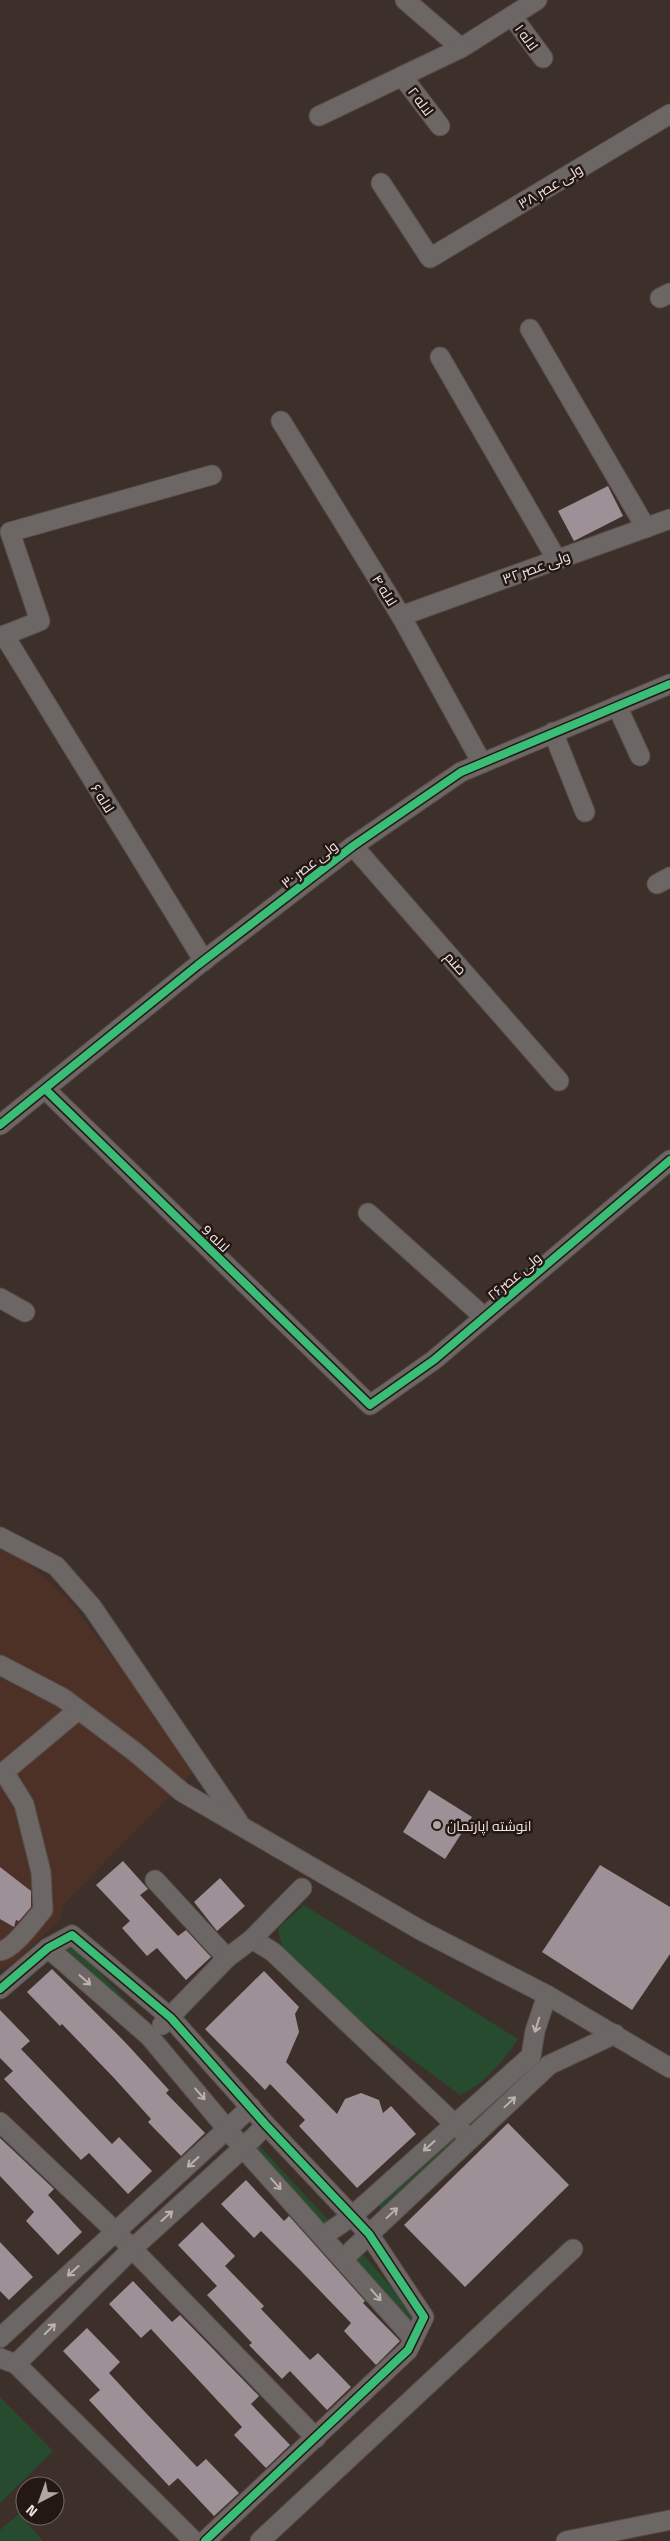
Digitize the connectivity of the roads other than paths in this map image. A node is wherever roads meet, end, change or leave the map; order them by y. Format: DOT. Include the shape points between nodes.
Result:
graph roads {
  1 [pos="404,0"];
  2 [pos="537,0"];
  3 [pos="512,16"];
  4 [pos="460,48"];
  5 [pos="543,58"];
  6 [pos="402,76"];
  7 [pos="670,114"];
  8 [pos="319,116"];
  9 [pos="440,126"];
  10 [pos="381,184"];
  11 [pos="530,329"];
  12 [pos="440,357"];
  13 [pos="281,421"];
  14 [pos="212,475"];
  15 [pos="670,519"];
  16 [pos="646,528"];
  17 [pos="557,560"];
  18 [pos="401,616"];
  19 [pos="2,636"];
  20 [pos="670,684"];
  21 [pos="617,706"];
  22 [pos="554,732"];
  23 [pos="640,756"];
  24 [pos="482,762"];
  25 [pos="585,812"];
  26 [pos="353,846"];
  27 [pos="204,961"];
  28 [pos="559,1081"];
  29 [pos="45,1089"];
  30 [pos="0,1125"];
  31 [pos="670,1160"];
  32 [pos="368,1213"];
  33 [pos="0,1298"];
  34 [pos="24,1312"];
  35 [pos="484,1317"];
  36 [pos="370,1405"];
  37 [pos="0,1537"];
  38 [pos="0,1665"];
  39 [pos="78,1710"];
  40 [pos="2,1772"];
  41 [pos="241,1826"];
  42 [pos="155,1880"];
  43 [pos="302,1888"];
  44 [pos="252,1939"];
  45 [pos="48,1948"];
  46 [pos="0,1951"];
  47 [pos="228,1958"];
  48 [pos="0,1989"];
  49 [pos="547,1995"];
  50 [pos="171,2018"];
  51 [pos="615,2034"];
  52 [pos="149,2036"];
  53 [pos="670,2068"];
  54 [pos="251,2107"];
  55 [pos="0,2122"];
  56 [pos="454,2123"];
  57 [pos="266,2125"];
  58 [pos="229,2129"];
  59 [pos="470,2139"];
  60 [pos="244,2148"];
  61 [pos="351,2217"];
  62 [pos="116,2232"];
  63 [pos="369,2234"];
  64 [pos="323,2236"];
  65 [pos="132,2249"];
  66 [pos="573,2249"];
  67 [pos="344,2258"];
  68 [pos="412,2337"];
  69 [pos="0,2338"];
  70 [pos="8,2361"];
  71 [pos="316,2438"];
  72 [pos="670,2520"];
  73 [pos="194,2541"];
  74 [pos="205,2541"];
  75 [pos="260,2541"];
  76 [pos="566,2541"];
  1 -- 4 [label="street"];
  2 -- 3 [label="street"];
  3 -- 4 [label="street"];
  3 -- 5 [label="street, لاله ۱"];
  4 -- 6 [label="street"];
  6 -- 8 [label="street"];
  6 -- 9 [label="street, لاله ۲"];
  7 -- 10 [label="street, ولی عصر ۳۸" via="430,258"];
  11 -- 16 [label="street"];
  12 -- 17 [label="street"];
  13 -- 18 [label="street, لاله ۴"];
  14 -- 19 [label="street" via="10,532 40,621"];
  15 -- 16 [label="street, ولی عصر ۳۲"];
  16 -- 17 [label="street, ولی عصر ۳۲"];
  17 -- 18 [label="street, ولی عصر ۳۲"];
  18 -- 24 [label="street, لاله ۴"];
  19 -- 27 [label="street, لاله ۶"];
  20 -- 21 [label="street, ولی عصر ۳۰"];
  21 -- 22 [label="street, ولی عصر ۳۰"];
  21 -- 23 [label="street"];
  22 -- 24 [label="street, ولی عصر ۳۰"];
  22 -- 25 [label="street"];
  24 -- 26 [label="street, ولی عصر ۳۰" via="461,772"];
  26 -- 27 [label="street, ولی عصر ۳۰"];
  26 -- 28 [label="street, صنم"];
  27 -- 29 [label="street, ولی عصر ۳۰"];
  29 -- 30 [label="street, ولی عصر ۳۰"];
  29 -- 36 [label="street, لاله 9"];
  31 -- 35 [label="street, ولی عصر۲۶"];
  32 -- 35 [label="street"];
  33 -- 34 [label="street"];
  35 -- 36 [label="street, ولی عصر۲۶" via="434,1360"];
  37 -- 41 [label="street" via="56,1566 92,1607"];
  38 -- 39 [label="street" via="63,1698"];
  39 -- 40 [label="street"];
  39 -- 41 [label="street" via="182,1792"];
  40 -- 46 [label="street" via="24,1804 41,1872 42,1910 14,1942"];
  41 -- 49 [label="street" via="422,1931"];
  42 -- 47 [label="street"];
  43 -- 44 [label="street"];
  44 -- 47 [label="street"];
  44 -- 56 [label="street" via="272,1952"];
  45 -- 48 [label="street"];
  45 -- 50 [label="street" via="72,1935"];
  45 -- 52 [label="street, one-way"];
  47 -- 50 [label="street"];
  49 -- 51 [label="street"];
  49 -- 56 [label="street, one-way" via="531,2056"];
  50 -- 52 [label="street"];
  50 -- 54 [label="street"];
  51 -- 53 [label="street"];
  59 -- 51 [label="street, one-way" via="549,2065"];
  52 -- 58 [label="street, one-way"];
  54 -- 57 [label="street"];
  54 -- 58 [label="street"];
  55 -- 62 [label="street"];
  56 -- 59 [label="street"];
  56 -- 61 [label="street, one-way"];
  57 -- 60 [label="street"];
  57 -- 61 [label="street"];
  58 -- 60 [label="street"];
  58 -- 62 [label="street, one-way"];
  63 -- 59 [label="street, one-way"];
  60 -- 64 [label="street, one-way"];
  65 -- 60 [label="street, one-way"];
  61 -- 63 [label="street"];
  61 -- 64 [label="street"];
  62 -- 65 [label="street"];
  62 -- 69 [label="street, one-way"];
  63 -- 67 [label="street"];
  63 -- 68 [label="street" via="424,2317"];
  64 -- 67 [label="street"];
  70 -- 65 [label="street, one-way"];
  65 -- 71 [label="street"];
  66 -- 75 [label="street"];
  67 -- 68 [label="street, one-way"];
  68 -- 71 [label="street" via="408,2350"];
  70 -- 73 [label="street"];
  71 -- 74 [label="street"];
  72 -- 76 [label="street"];
}
